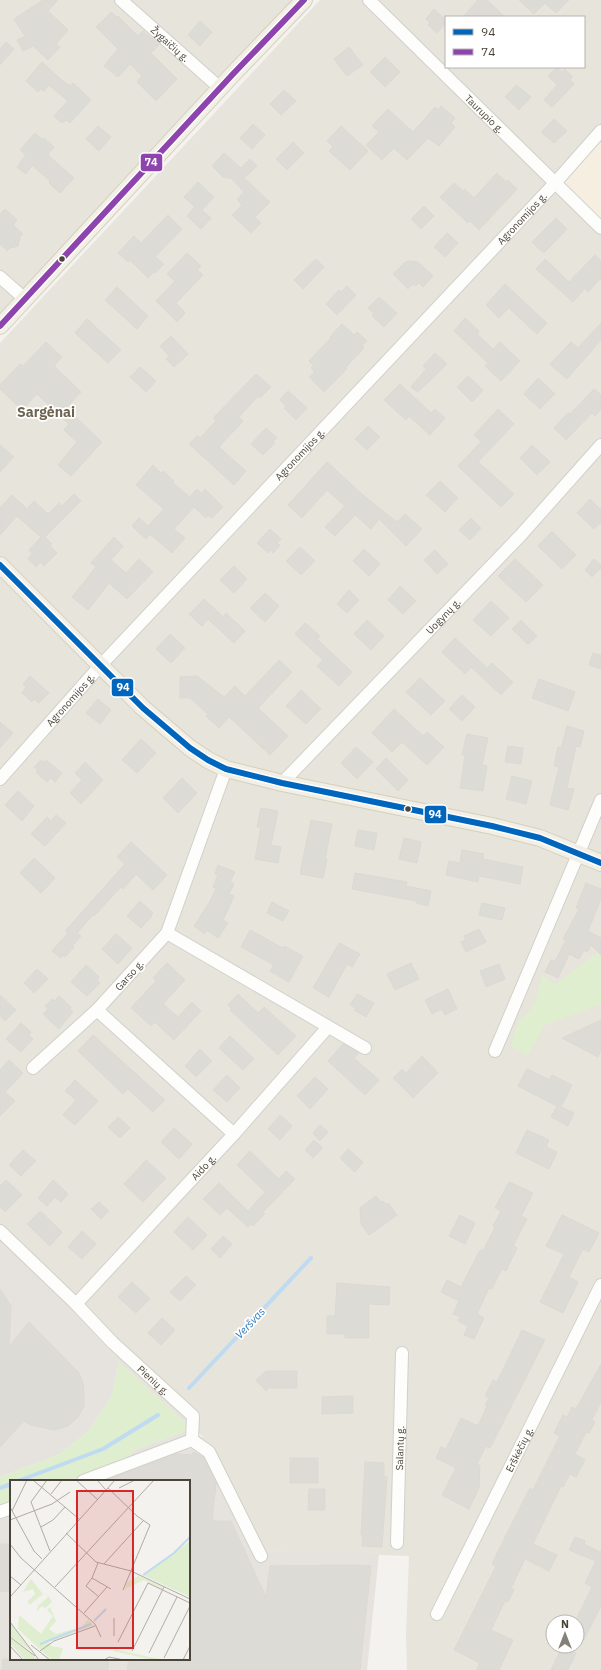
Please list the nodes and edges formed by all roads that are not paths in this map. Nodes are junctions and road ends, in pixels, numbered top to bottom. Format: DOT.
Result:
graph roads {
  1 [pos="121,0"];
  2 [pos="304,0"];
  3 [pos="368,0"];
  4 [pos="220,88"];
  5 [pos="601,131"];
  6 [pos="555,182"];
  7 [pos="601,228"];
  8 [pos="0,277"];
  9 [pos="25,299"];
  10 [pos="0,326"];
  11 [pos="601,444"];
  12 [pos="0,565"];
  13 [pos="100,666"];
  14 [pos="226,769"];
  15 [pos="0,779"];
  16 [pos="282,784"];
  17 [pos="601,800"];
  18 [pos="580,853"];
  19 [pos="601,863"];
  20 [pos="168,933"];
  21 [pos="97,1010"];
  22 [pos="328,1027"];
  23 [pos="365,1048"];
  24 [pos="495,1051"];
  25 [pos="33,1068"];
  26 [pos="234,1134"];
  27 [pos="0,1231"];
  28 [pos="601,1285"];
  29 [pos="76,1304"];
  30 [pos="402,1353"];
  31 [pos="192,1440"];
  32 [pos="87,1480"];
  33 [pos="10,1508"];
  34 [pos="0,1512"];
  35 [pos="397,1543"];
  36 [pos="261,1556"];
  37 [pos="437,1614"];
  1 -- 4 [label="street, Žygaičių g."];
  2 -- 4 [label="main road"];
  3 -- 6 [label="street, Taurupio g."];
  4 -- 9 [label="main road"];
  5 -- 6 [label="street, Agronomijos g."];
  6 -- 7 [label="street, Taurupio g."];
  6 -- 13 [label="street, Agronomijos g."];
  8 -- 9 [label="street"];
  9 -- 10 [label="main road"];
  11 -- 16 [label="street, Uogynų g."];
  12 -- 13 [label="main road"];
  13 -- 14 [label="main road"];
  13 -- 15 [label="street, Agronomijos g."];
  14 -- 16 [label="main road"];
  14 -- 20 [label="street, Garso g."];
  16 -- 18 [label="main road"];
  17 -- 18 [label="street"];
  18 -- 19 [label="main road"];
  18 -- 24 [label="street"];
  20 -- 21 [label="street, Garso g."];
  20 -- 22 [label="street"];
  21 -- 25 [label="street, Garso g."];
  21 -- 26 [label="street"];
  22 -- 23 [label="street"];
  22 -- 26 [label="street, Aido g."];
  26 -- 29 [label="street, Aido g."];
  27 -- 29 [label="street, Pienių g."];
  28 -- 37 [label="street, Erškėčių g."];
  29 -- 31 [label="street, Pienių g."];
  30 -- 35 [label="street, Salantų g."];
  31 -- 32 [label="street"];
  31 -- 36 [label="street"];
  33 -- 34 [label="street"];
}
